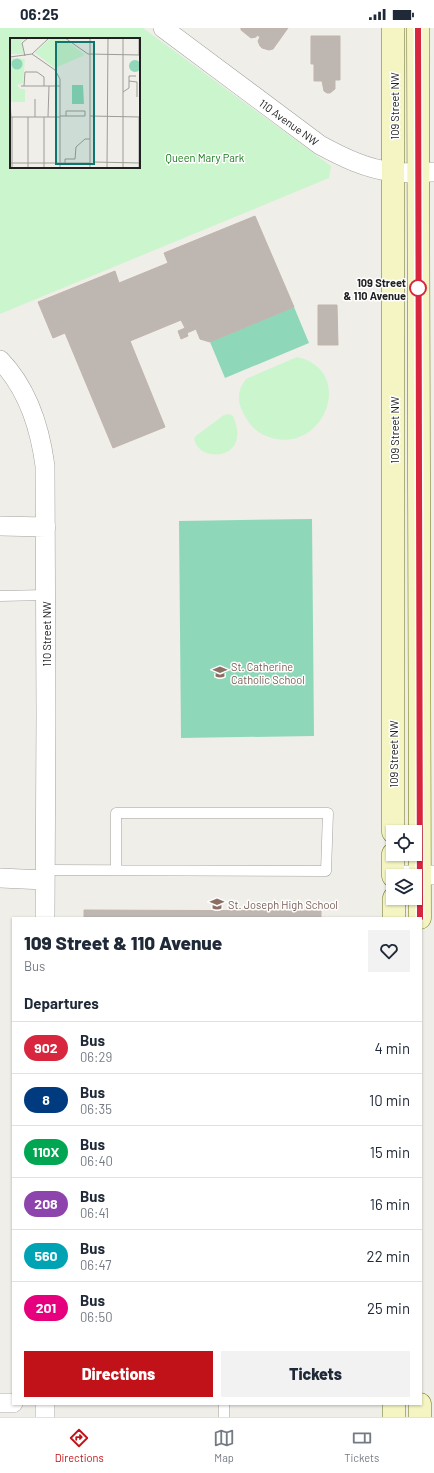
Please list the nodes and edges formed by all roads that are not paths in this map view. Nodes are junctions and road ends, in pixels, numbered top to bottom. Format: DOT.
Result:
graph roads {
  1 [pos="162,28"];
  2 [pos="394,28"];
  3 [pos="418,28"];
  4 [pos="394,172"];
  5 [pos="426,172"];
  6 [pos="0,360"];
  7 [pos="0,526"];
  8 [pos="46,527"];
  9 [pos="46,595"];
  10 [pos="0,596"];
  11 [pos="393,825"];
  12 [pos="393,868"];
  13 [pos="116,870"];
  14 [pos="45,875"];
  15 [pos="427,875"];
  16 [pos="0,878"];
  17 [pos="394,905"];
  18 [pos="45,917"];
  19 [pos="394,917"];
  20 [pos="420,917"];
  21 [pos="434,1402"];
  22 [pos="0,1403"];
  23 [pos="12,1403"];
  24 [pos="422,1403"];
  25 [pos="45,1405"];
  26 [pos="224,1405"];
  27 [pos="394,1405"];
  28 [pos="420,1405"];
  29 [pos="45,1417"];
  30 [pos="224,1417"];
  31 [pos="394,1417"];
  32 [pos="420,1417"];
  1 -- 4 [label="street, 110 Avenue NW"];
  2 -- 4 [label="main road, 109 Street NW"];
  3 -- 5 [label="main road"];
  4 -- 5 [label="street, 110 Avenue NW"];
  4 -- 11 [label="main road, 109 Street NW"];
  5 -- 15 [label="main road"];
  6 -- 8 [label="street, 110 Street NW"];
  7 -- 8 [label="street"];
  8 -- 9 [label="street, 110 Street NW"];
  9 -- 10 [label="lane"];
  9 -- 14 [label="street, 110 Street NW"];
  12 -- 15 [label="street"];
  13 -- 13 [label="lane"];
  13 -- 14 [label="lane"];
  14 -- 16 [label="street"];
  14 -- 18 [label="street, 110 Street NW"];
  15 -- 20 [label="main road"];
  17 -- 19 [label="main road"];
  21 -- 24 [label="street"];
  22 -- 23 [label="street"];
  25 -- 29 [label="street"];
  26 -- 30 [label="lane"];
  27 -- 31 [label="main road"];
  28 -- 32 [label="main road"];
}
